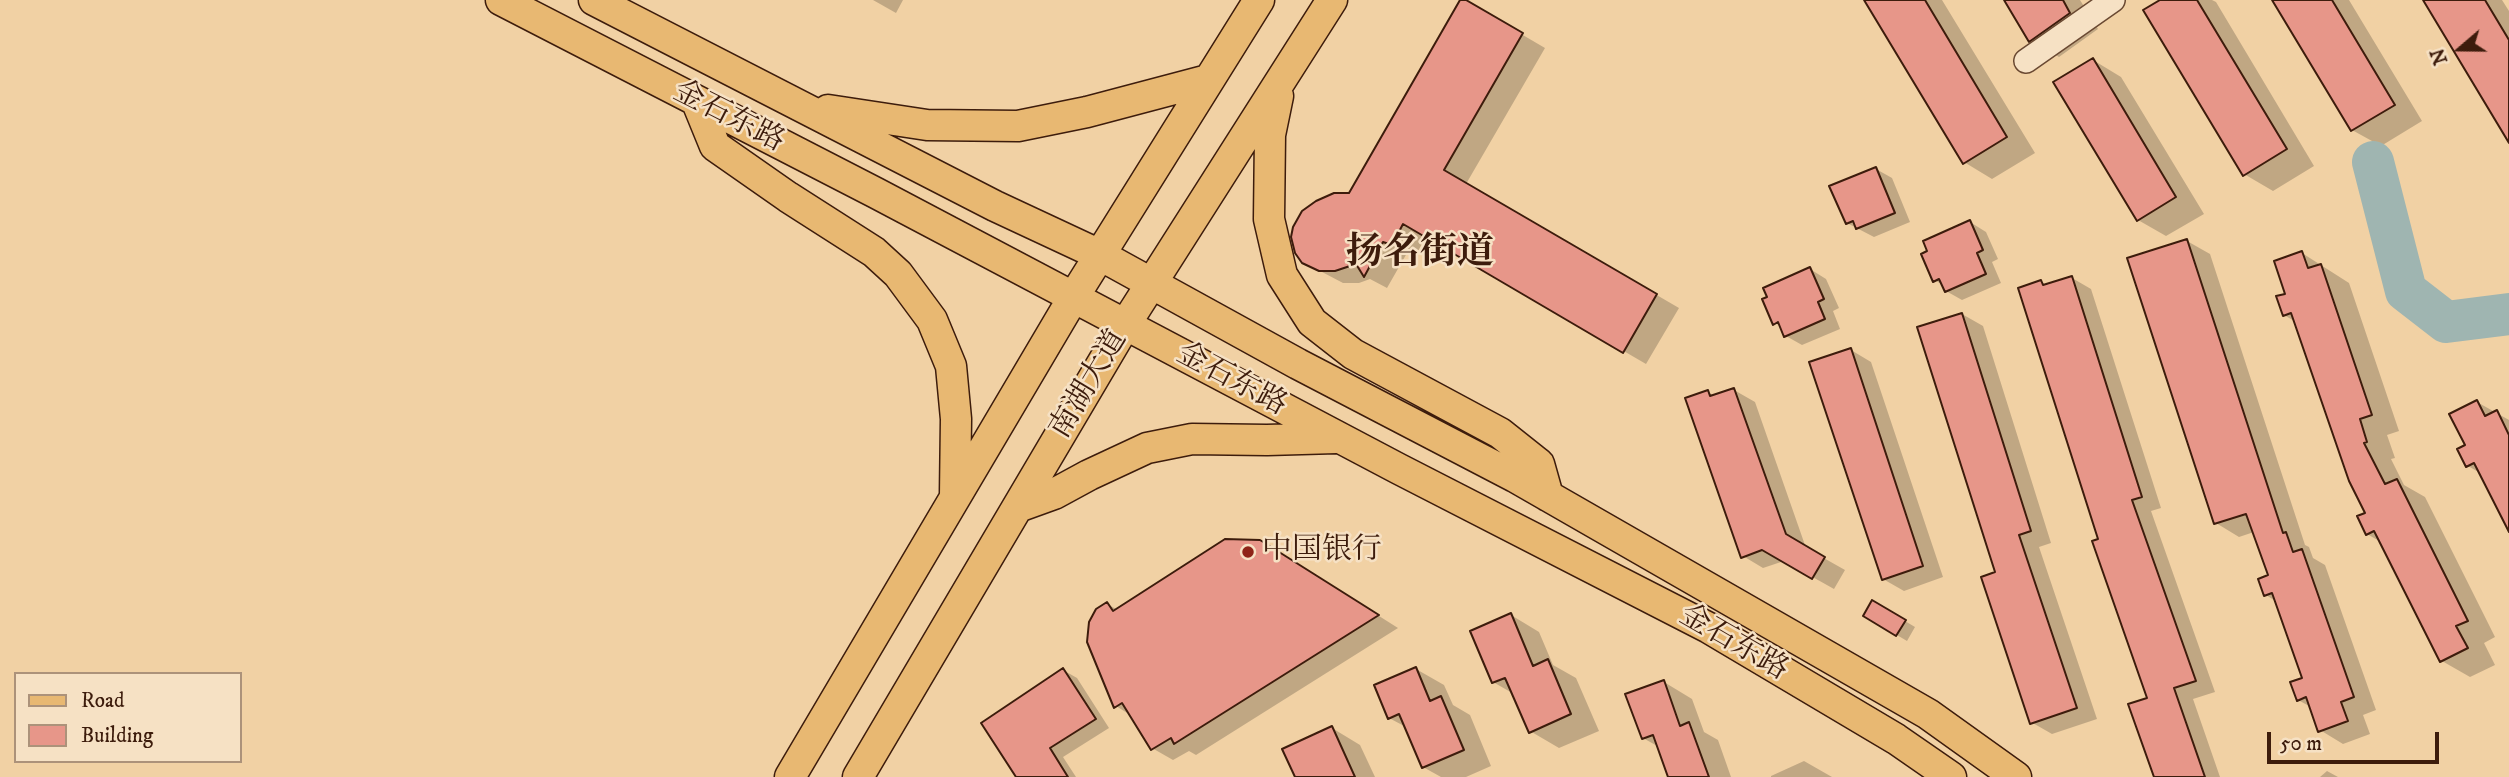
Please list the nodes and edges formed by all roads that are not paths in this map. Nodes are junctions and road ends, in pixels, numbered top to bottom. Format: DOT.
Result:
graph roads {
  1 [pos="501,0"];
  2 [pos="594,0"];
  3 [pos="1259,0"];
  4 [pos="1332,0"];
  5 [pos="2113,0"];
  6 [pos="2026,61"];
  7 [pos="1208,80"];
  8 [pos="1280,81"];
  9 [pos="697,102"];
  10 [pos="800,106"];
  11 [pos="1100,255"];
  12 [pos="1152,284"];
  13 [pos="1073,298"];
  14 [pos="1125,325"];
  15 [pos="1339,438"];
  16 [pos="1548,496"];
  17 [pos="955,499"];
  18 [pos="1018,507"];
  19 [pos="790,777"];
  20 [pos="858,777"];
  21 [pos="1951,777"];
  22 [pos="2017,777"];
  1 -- 9 [label="main road, 金石东路"];
  2 -- 10 [label="main road, 金石东路"];
  3 -- 7 [label="main road, 南湖大道"];
  4 -- 8 [label="main road, 南湖大道"];
  5 -- 6 [label="street"];
  7 -- 10 [label="main road"];
  7 -- 11 [label="main road, 南湖大道"];
  8 -- 12 [label="main road, 南湖大道"];
  8 -- 16 [label="main road"];
  9 -- 13 [label="main road, 金石东路"];
  9 -- 17 [label="main road"];
  10 -- 11 [label="main road, 金石东路"];
  11 -- 12 [label="main road, 金石东路"];
  11 -- 13 [label="main road, 南湖大道"];
  12 -- 14 [label="main road, 南湖大道"];
  12 -- 16 [label="main road, 金石东路"];
  13 -- 14 [label="main road, 金石东路"];
  13 -- 17 [label="main road, 南湖大道"];
  14 -- 15 [label="main road, 金石东路"];
  14 -- 18 [label="main road, 南湖大道"];
  15 -- 18 [label="main road"];
  15 -- 21 [label="main road, 金石东路"];
  16 -- 22 [label="main road, 金石东路"];
  17 -- 19 [label="main road, 南湖大道"];
  18 -- 20 [label="main road, 南湖大道"];
}
